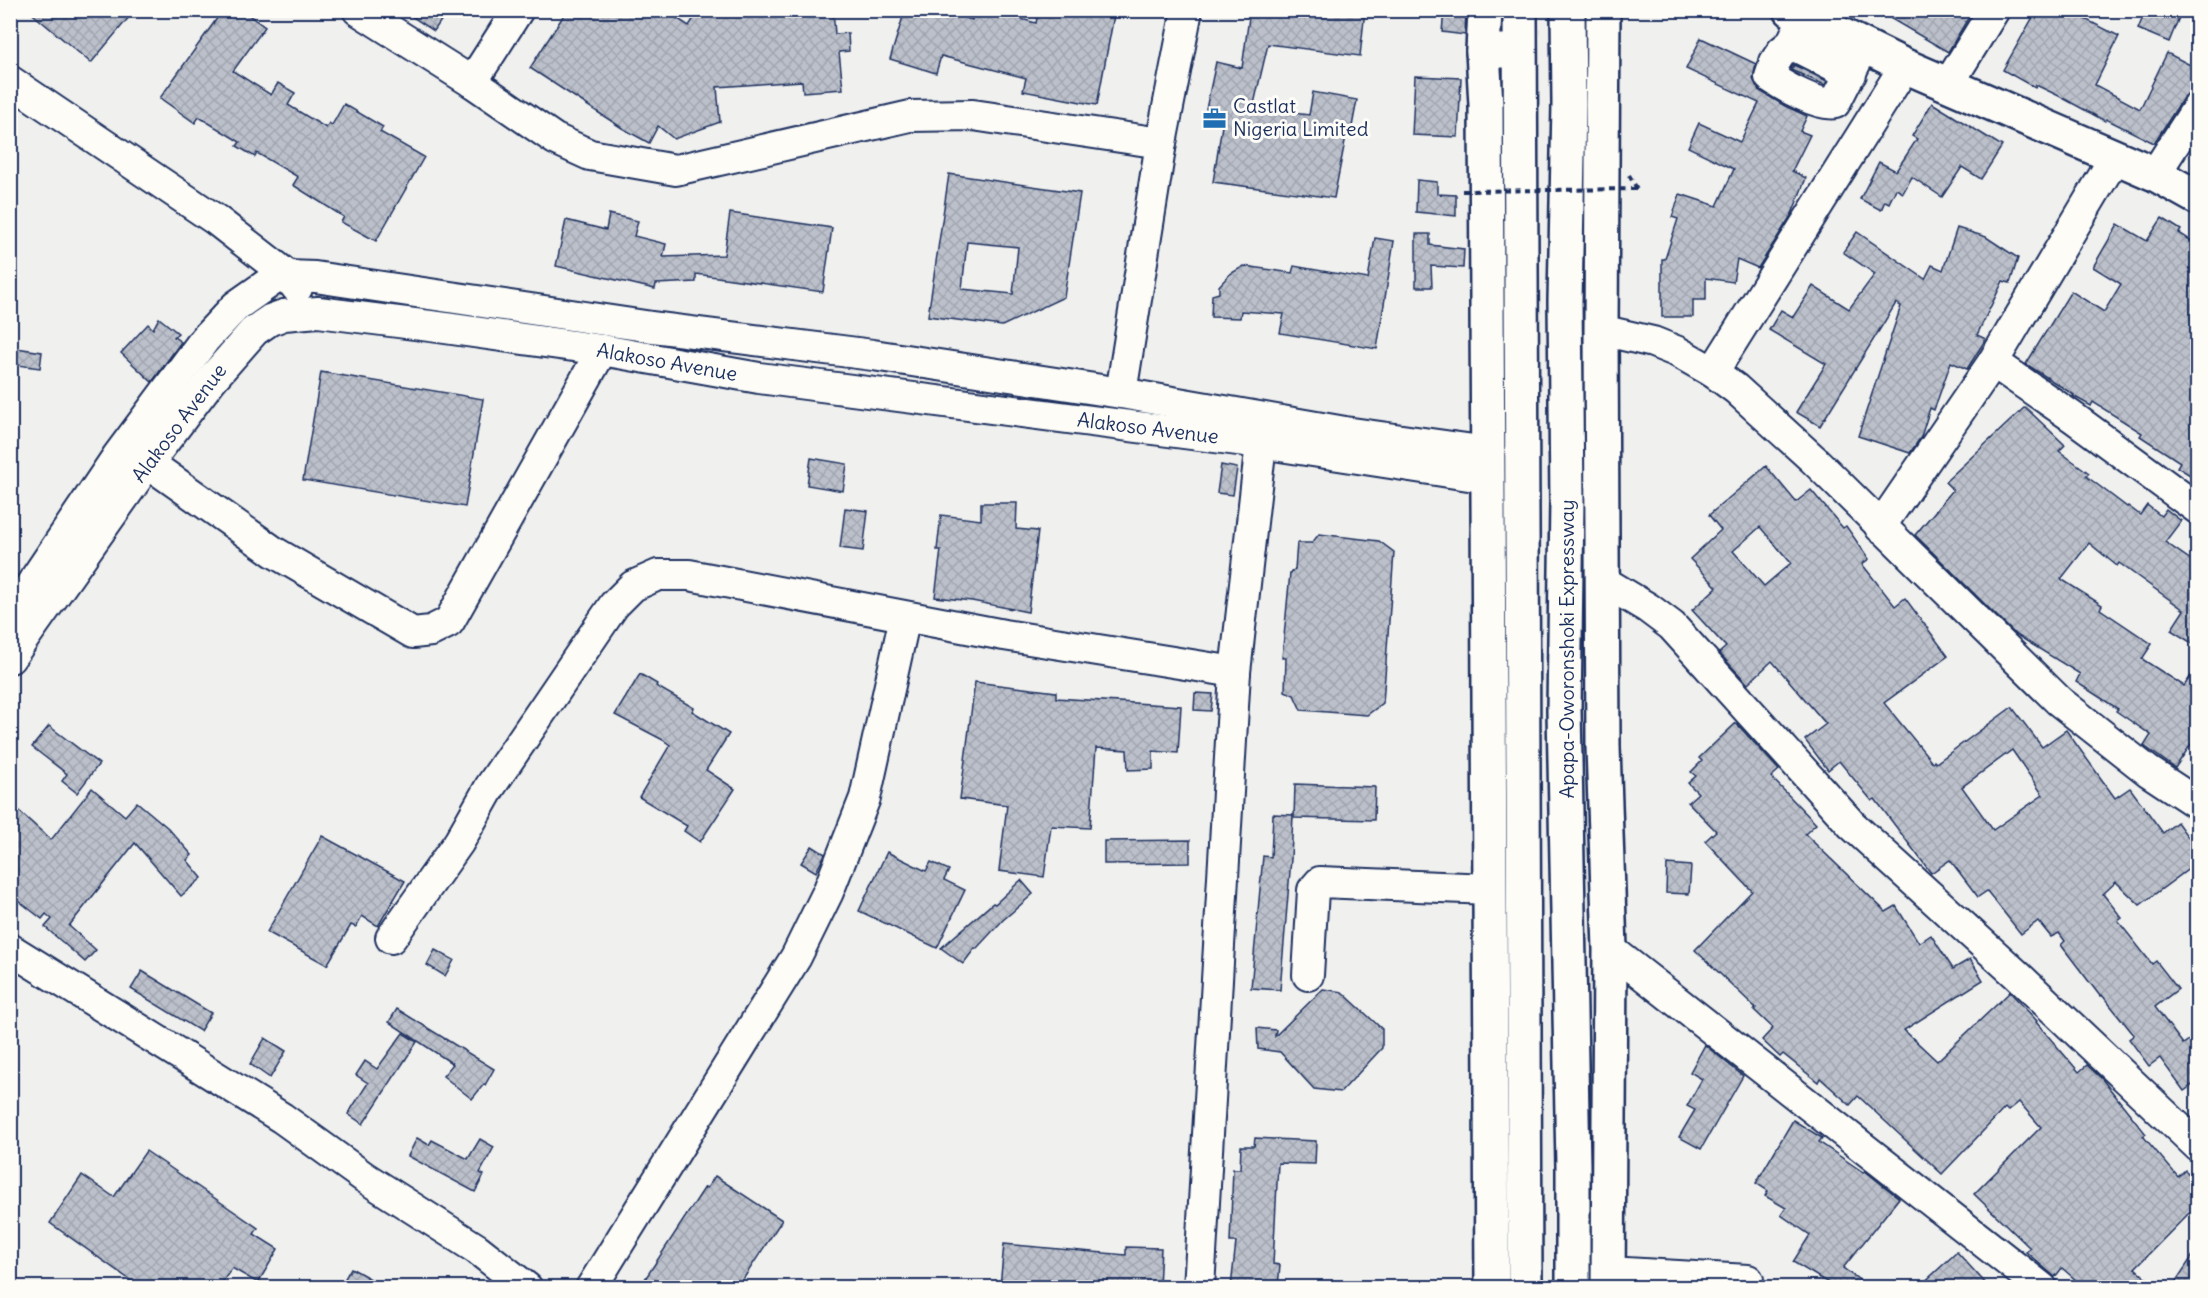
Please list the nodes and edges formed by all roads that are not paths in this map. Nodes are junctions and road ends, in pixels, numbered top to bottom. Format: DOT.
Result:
graph roads {
  1 [pos="358,10"];
  2 [pos="518,10"];
  3 [pos="1187,10"];
  4 [pos="1485,10"];
  5 [pos="1520,10"];
  6 [pos="1568,10"];
  7 [pos="1603,10"];
  8 [pos="1994,10"];
  9 [pos="1795,24"];
  10 [pos="1483,51"];
  11 [pos="1519,51"];
  12 [pos="1858,60"];
  13 [pos="1905,66"];
  14 [pos="10,81"];
  15 [pos="472,82"];
  16 [pos="1949,83"];
  17 [pos="2198,107"];
  18 [pos="1161,143"];
  19 [pos="2115,157"];
  20 [pos="2155,174"];
  21 [pos="2198,198"];
  22 [pos="288,276"];
  23 [pos="318,312"];
  24 [pos="1601,330"];
  25 [pos="602,351"];
  26 [pos="1993,362"];
  27 [pos="1713,372"];
  28 [pos="1121,393"];
  29 [pos="1261,442"];
  30 [pos="148,463"];
  31 [pos="1488,465"];
  32 [pos="2198,509"];
  33 [pos="1880,527"];
  34 [pos="1603,581"];
  35 [pos="29,593"];
  36 [pos="10,616"];
  37 [pos="905,617"];
  38 [pos="10,658"];
  39 [pos="1235,672"];
  40 [pos="2198,804"];
  41 [pos="1489,889"];
  42 [pos="391,938"];
  43 [pos="10,949"];
  44 [pos="1610,949"];
  45 [pos="1308,975"];
  46 [pos="2198,1146"];
  47 [pos="1608,1280"];
  48 [pos="1748,1280"];
  49 [pos="527,1287"];
  50 [pos="591,1287"];
  51 [pos="1199,1287"];
  52 [pos="1492,1287"];
  53 [pos="1525,1287"];
  54 [pos="1573,1287"];
  55 [pos="2042,1287"];
  1 -- 15 [label="street"];
  2 -- 15 [label="street"];
  3 -- 18 [label="street"];
  4 -- 10 [label="main road"];
  5 -- 11 [label="main road"];
  6 -- 54 [label="main road, Apapa-Oworonshoki Expressway"];
  7 -- 24 [label="main road, Apapa-Oworonshoki Expressway"];
  8 -- 16 [label="street"];
  9 -- 12 [label="main road"];
  9 -- 12 [label="street"];
  10 -- 11 [label="main road"];
  10 -- 31 [label="main road"];
  11 -- 53 [label="main road"];
  12 -- 13 [label="main road"];
  13 -- 16 [label="main road"];
  13 -- 27 [label="street"];
  14 -- 22 [label="street"];
  15 -- 18 [label="street"];
  16 -- 19 [label="main road"];
  17 -- 20 [label="street"];
  18 -- 28 [label="street"];
  19 -- 20 [label="main road"];
  19 -- 26 [label="street"];
  20 -- 21 [label="main road"];
  22 -- 23 [label="street"];
  22 -- 28 [label="street, Alakoso Avenue"];
  22 -- 35 [label="street, Alakoso Avenue"];
  23 -- 25 [label="street, Alakoso Avenue"];
  23 -- 30 [label="street, Alakoso Avenue"];
  24 -- 27 [label="street"];
  24 -- 34 [label="main road, Apapa-Oworonshoki Expressway"];
  25 -- 29 [label="street, Alakoso Avenue"];
  25 -- 30 [label="street"];
  26 -- 32 [label="street"];
  26 -- 33 [label="street"];
  27 -- 33 [label="street"];
  28 -- 31 [label="street, Alakoso Avenue"];
  29 -- 31 [label="street, Alakoso Avenue"];
  29 -- 39 [label="street"];
  30 -- 35 [label="street, Alakoso Avenue"];
  31 -- 41 [label="main road"];
  33 -- 40 [label="street"];
  34 -- 44 [label="main road, Apapa-Oworonshoki Expressway"];
  34 -- 46 [label="street"];
  35 -- 36 [label="street, Alakoso Avenue"];
  35 -- 38 [label="street, Alakoso Avenue"];
  37 -- 39 [label="street"];
  37 -- 42 [label="street"];
  37 -- 50 [label="street"];
  39 -- 51 [label="street"];
  41 -- 45 [label="street"];
  41 -- 52 [label="main road"];
  43 -- 49 [label="street"];
  44 -- 47 [label="main road, Apapa-Oworonshoki Expressway"];
  44 -- 55 [label="street"];
  47 -- 48 [label="street"];
}
